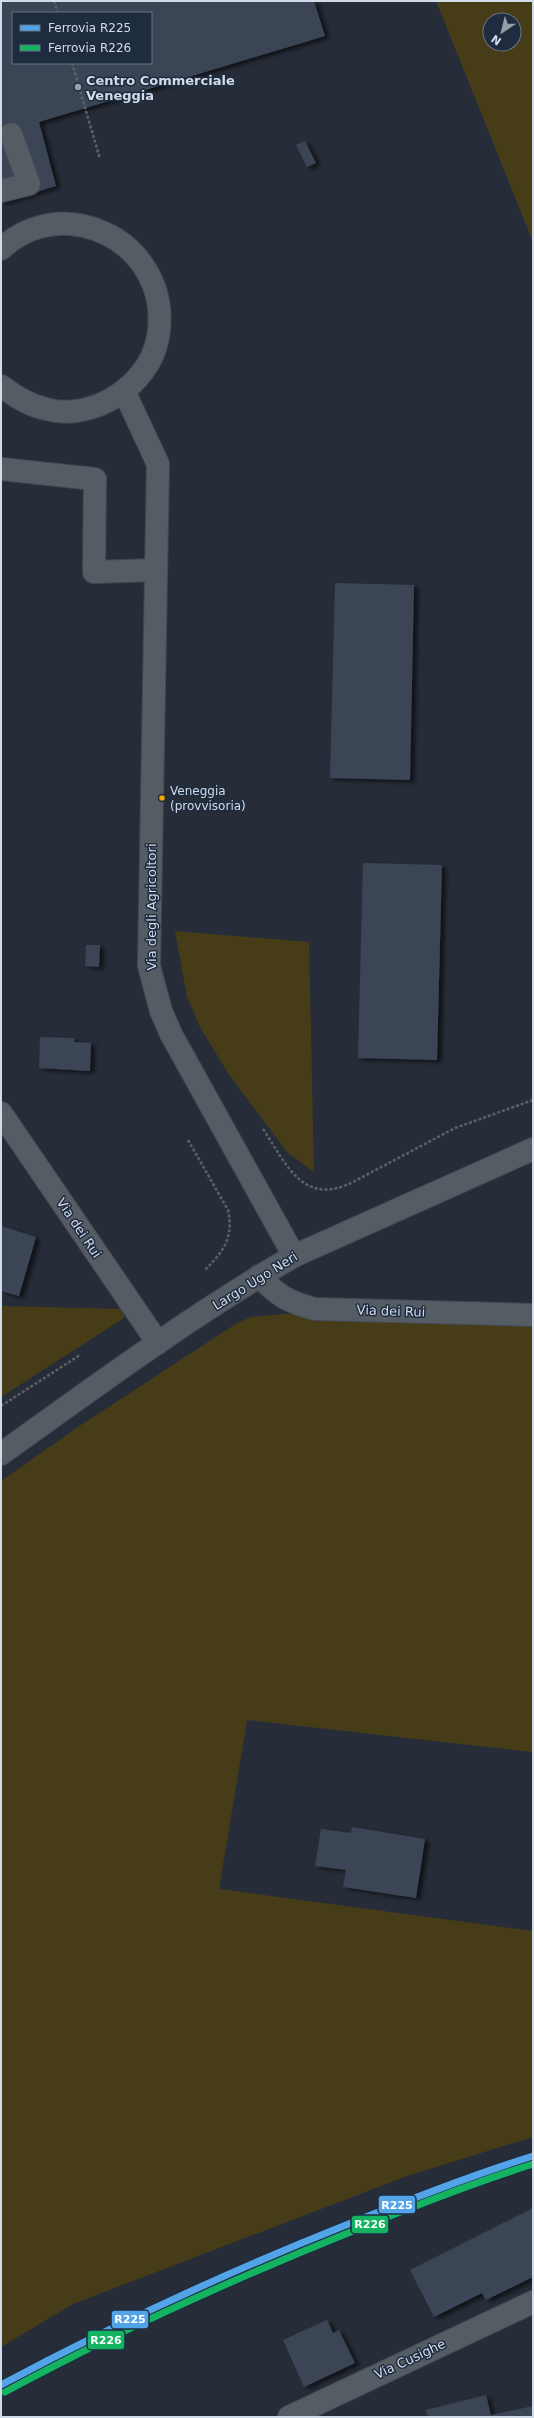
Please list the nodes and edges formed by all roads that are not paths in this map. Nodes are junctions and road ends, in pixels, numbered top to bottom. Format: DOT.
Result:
graph roads {
  1 [pos="11,134"];
  2 [pos="1,191"];
  3 [pos="1,249"];
  4 [pos="1,386"];
  5 [pos="124,391"];
  6 [pos="1,469"];
  7 [pos="156,570"];
  8 [pos="1,1112"];
  9 [pos="533,1149"];
  10 [pos="294,1256"];
  11 [pos="259,1276"];
  12 [pos="533,1315"];
  13 [pos="158,1343"];
  14 [pos="1,1454"];
  15 [pos="533,2302"];
  16 [pos="289,2417"];
  1 -- 2 [label="street"];
  3 -- 5 [label="street"];
  4 -- 5 [label="street"];
  5 -- 7 [label="street, Via degli Agricoltori"];
  6 -- 7 [label="street"];
  7 -- 10 [label="street, Via degli Agricoltori"];
  8 -- 13 [label="street, Via dei Rui"];
  9 -- 10 [label="street, Largo Ugo Neri"];
  10 -- 11 [label="street, Largo Ugo Neri"];
  11 -- 12 [label="street, Via dei Rui"];
  11 -- 13 [label="street, Largo Ugo Neri"];
  13 -- 14 [label="street, Largo Ugo Neri"];
  15 -- 16 [label="street, Via Cusighe"];
}
